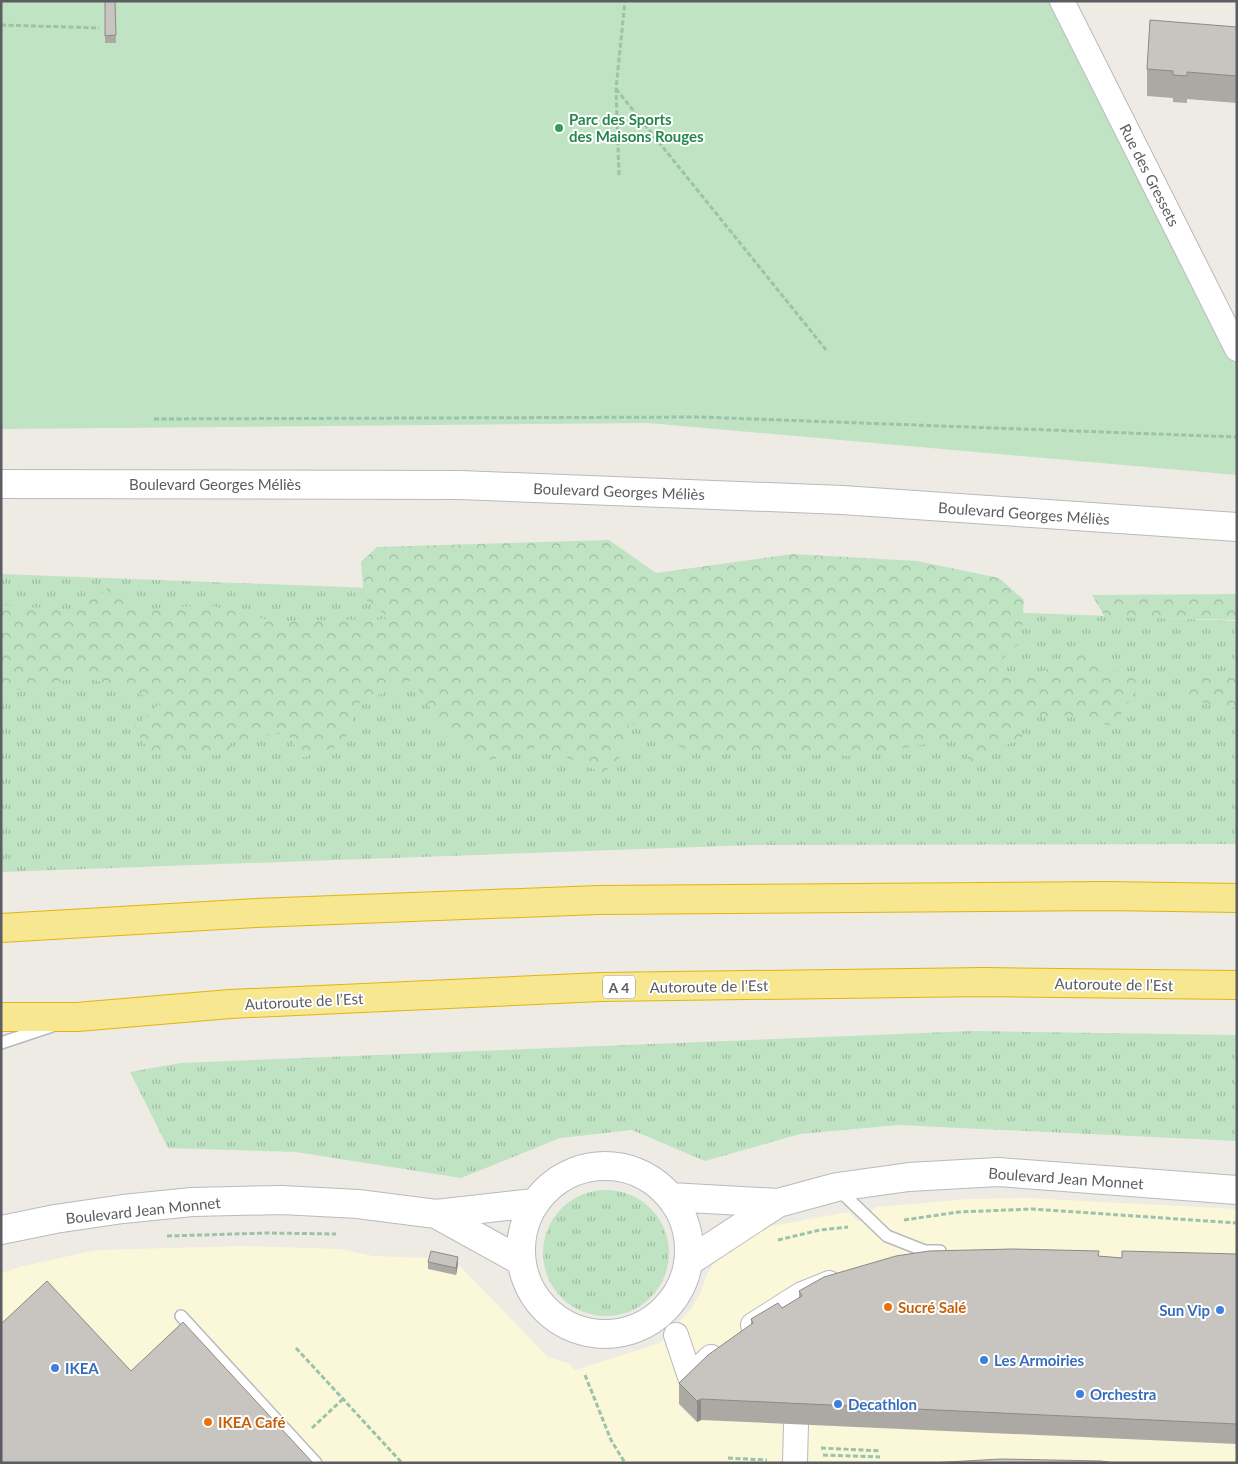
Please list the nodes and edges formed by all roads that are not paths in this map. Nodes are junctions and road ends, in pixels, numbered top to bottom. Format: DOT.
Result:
graph roads {
  1 [pos="1062,1"];
  2 [pos="1237,349"];
  3 [pos="1,484"];
  4 [pos="1237,527"];
  5 [pos="1237,898"];
  6 [pos="1,928"];
  7 [pos="1237,985"];
  8 [pos="1,1017"];
  9 [pos="77,1017"];
  10 [pos="1,1043"];
  11 [pos="837,1188"];
  12 [pos="1237,1190"];
  13 [pos="670,1197"];
  14 [pos="534,1203"];
  15 [pos="778,1203"];
  16 [pos="436,1214"];
  17 [pos="1,1230"];
  18 [pos="951,1252"];
  19 [pos="521,1261"];
  20 [pos="688,1262"];
  21 [pos="898,1264"];
  22 [pos="853,1275"];
  23 [pos="181,1316"];
  24 [pos="676,1334"];
  25 [pos="316,1463"];
  1 -- 2 [label="street, Rue des Gressets"];
  3 -- 4 [label="street, Boulevard Georges Méliès"];
  5 -- 6 [label="highway"];
  7 -- 9 [label="highway, Autoroute de l’Est / A 4"];
  8 -- 9 [label="highway, Autoroute de l’Est / A 4"];
  9 -- 10 [label="lane"];
  11 -- 12 [label="street, Boulevard Jean Monnet"];
  11 -- 15 [label="street, Boulevard Jean Monnet"];
  11 -- 18 [label="lane"];
  13 -- 14 [label="street"];
  13 -- 15 [label="street, Boulevard Jean Monnet"];
  13 -- 20 [label="street"];
  14 -- 16 [label="street, Boulevard Jean Monnet"];
  14 -- 19 [label="street"];
  15 -- 20 [label="street, Boulevard Jean Monnet"];
  16 -- 17 [label="street, Boulevard Jean Monnet"];
  16 -- 19 [label="street, Boulevard Jean Monnet"];
  18 -- 21 [label="street"];
  19 -- 20 [label="street"];
  22 -- 24 [label="street"];
  23 -- 25 [label="lane"];
}
